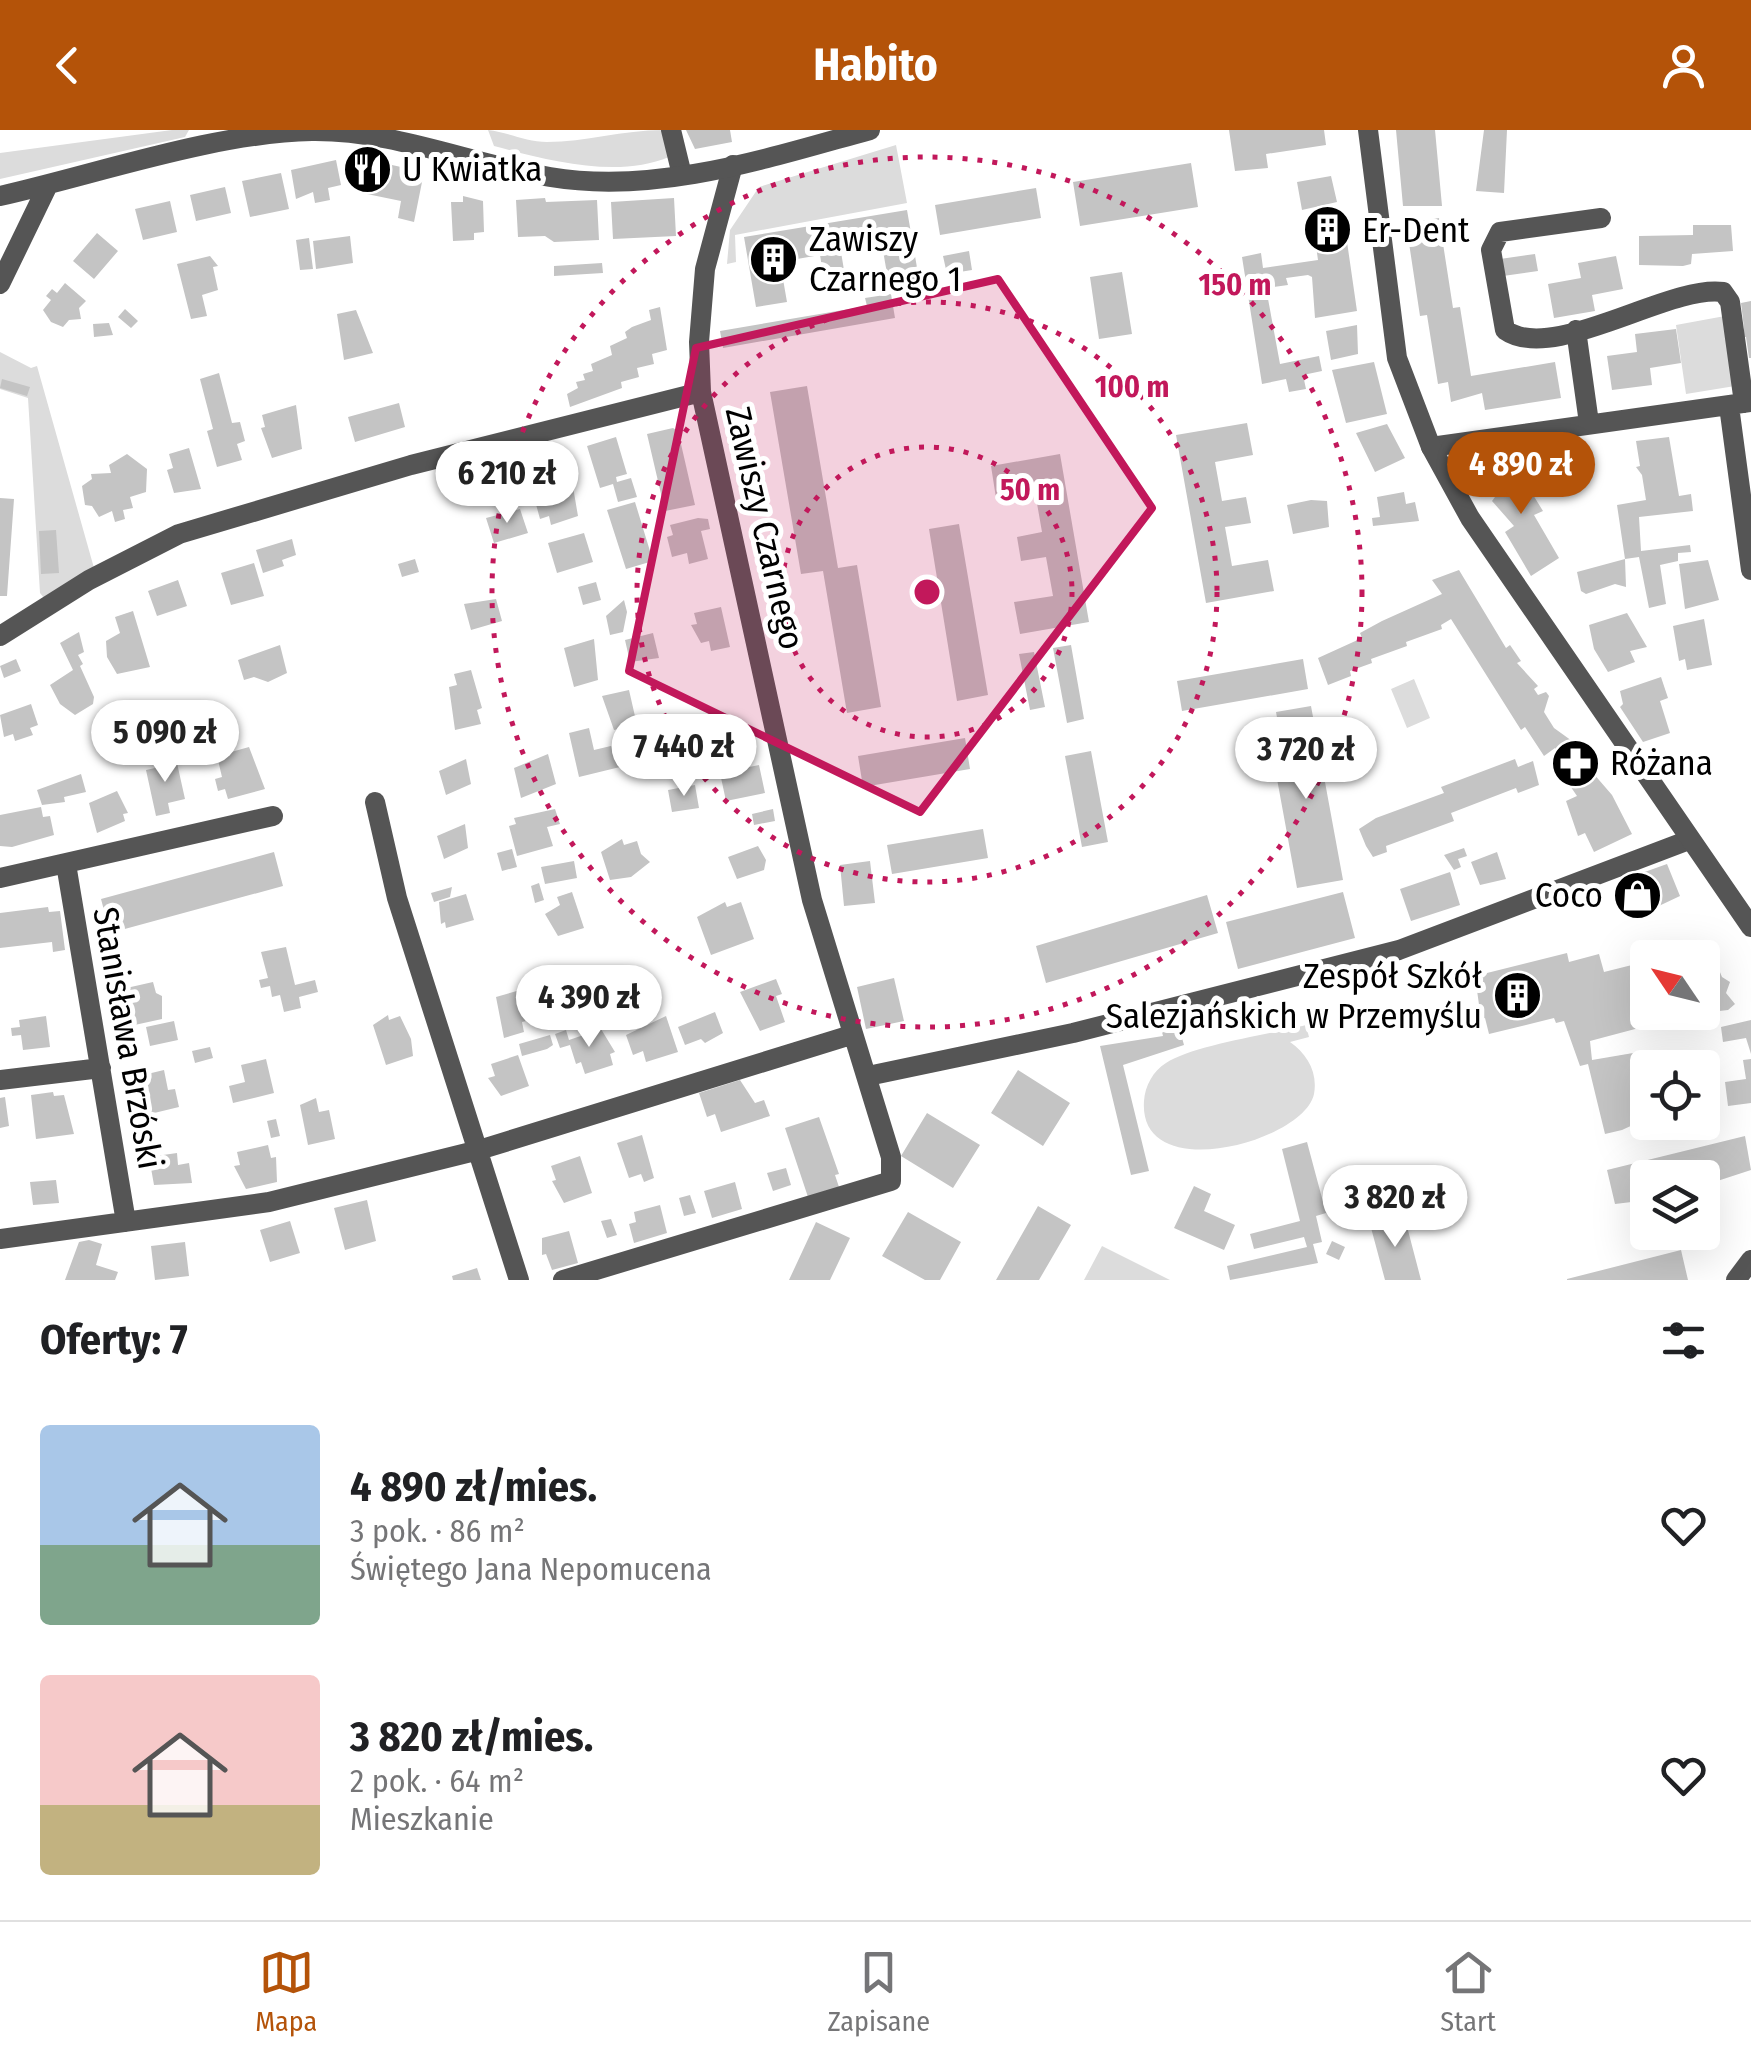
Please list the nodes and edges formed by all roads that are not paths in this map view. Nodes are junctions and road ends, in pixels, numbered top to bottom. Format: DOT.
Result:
graph roads {
  1 [pos="671,130"];
  2 [pos="870,130"];
  3 [pos="1368,130"];
  4 [pos="733,165"];
  5 [pos="682,175"];
  6 [pos="48,185"];
  7 [pos="0,196"];
  8 [pos="1601,218"];
  9 [pos="0,284"];
  10 [pos="1576,330"];
  11 [pos="701,392"];
  12 [pos="1741,404"];
  13 [pos="1589,423"];
  14 [pos="1430,447"];
  15 [pos="1751,570"];
  16 [pos="0,636"];
  17 [pos="375,802"];
  18 [pos="272,816"];
  19 [pos="1688,840"];
  20 [pos="66,864"];
  21 [pos="0,878"];
  22 [pos="1751,928"];
  23 [pos="851,1034"];
  24 [pos="101,1068"];
  25 [pos="868,1076"];
  26 [pos="0,1080"];
  27 [pos="479,1150"];
  28 [pos="126,1222"];
  29 [pos="0,1239"];
  30 [pos="1751,1260"];
  31 [pos="518,1280"];
  32 [pos="563,1280"];
  33 [pos="1736,1280"];
  1 -- 5 [label="street"];
  2 -- 4 [label="street"];
  3 -- 14 [label="street"];
  4 -- 5 [label="street"];
  4 -- 11 [label="street, Zawiszy Czarnego"];
  5 -- 6 [label="street"];
  6 -- 7 [label="street"];
  6 -- 9 [label="street"];
  8 -- 10 [label="street"];
  10 -- 12 [label="street"];
  10 -- 13 [label="street"];
  11 -- 16 [label="street"];
  11 -- 23 [label="street, Zawiszy Czarnego"];
  12 -- 13 [label="street"];
  12 -- 15 [label="street"];
  13 -- 14 [label="street"];
  14 -- 19 [label="street"];
  17 -- 27 [label="street"];
  18 -- 20 [label="street"];
  19 -- 22 [label="street"];
  19 -- 25 [label="street"];
  20 -- 21 [label="street"];
  20 -- 24 [label="street, Stanisława Brzóski"];
  23 -- 25 [label="street, Zawiszy Czarnego"];
  23 -- 27 [label="street"];
  24 -- 26 [label="street"];
  24 -- 28 [label="street, Stanisława Brzóski"];
  25 -- 32 [label="street, Zawiszy Czarnego"];
  27 -- 28 [label="street"];
  27 -- 31 [label="street"];
  28 -- 29 [label="street"];
  30 -- 33 [label="street"];
}
